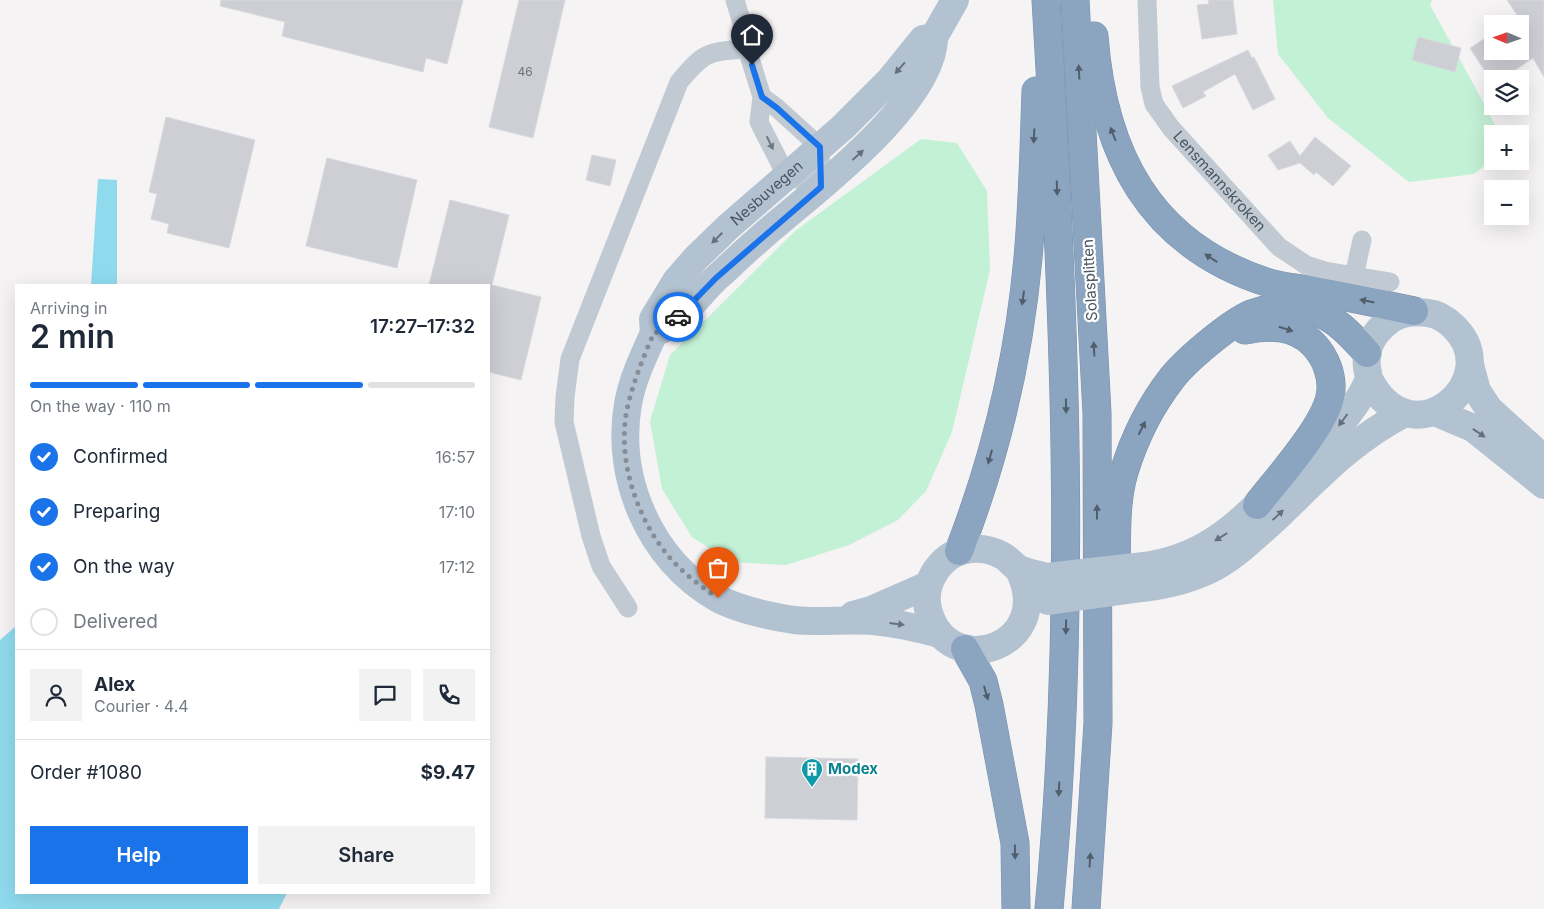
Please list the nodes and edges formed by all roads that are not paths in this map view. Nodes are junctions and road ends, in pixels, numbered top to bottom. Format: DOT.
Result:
graph roads {
  1 [pos="734,0"];
  2 [pos="955,0"];
  3 [pos="1040,0"];
  4 [pos="1046,0"];
  5 [pos="1075,0"];
  6 [pos="1092,0"];
  7 [pos="1147,0"];
  8 [pos="934,37"];
  9 [pos="746,49"];
  10 [pos="762,97"];
  11 [pos="820,147"];
  12 [pos="786,176"];
  13 [pos="821,187"];
  14 [pos="1362,240"];
  15 [pos="1354,276"];
  16 [pos="1390,282"];
  17 [pos="1414,311"];
  18 [pos="654,333"];
  19 [pos="1221,334"];
  20 [pos="1470,365"];
  21 [pos="1368,366"];
  22 [pos="1435,412"];
  23 [pos="1405,413"];
  24 [pos="1544,459"];
  25 [pos="1544,486"];
  26 [pos="1257,504"];
  27 [pos="959,551"];
  28 [pos="1018,568"];
  29 [pos="1143,577"];
  30 [pos="928,585"];
  31 [pos="1040,597"];
  32 [pos="628,608"];
  33 [pos="831,620"];
  34 [pos="940,634"];
  35 [pos="965,649"];
  36 [pos="1098,723"];
  37 [pos="1016,909"];
  38 [pos="1049,909"];
  39 [pos="1086,909"];
  1 -- 9 [label="street"];
  2 -- 8 [label="main road, Nesbuvegen"];
  3 -- 27 [label="highway, one-way"];
  4 -- 38 [label="highway, Solasplitten, one-way"];
  36 -- 5 [label="highway, Solasplitten, one-way"];
  17 -- 6 [label="highway, one-way"];
  7 -- 15 [label="street, Lensmannskroken"];
  8 -- 11 [label="main road, Nesbuvegen, one-way"];
  13 -- 8 [label="main road, one-way"];
  9 -- 10 [label="street"];
  9 -- 32 [label="street"];
  10 -- 11 [label="street"];
  10 -- 12 [label="street, one-way"];
  11 -- 12 [label="main road, Nesbuvegen"];
  11 -- 13 [label="street"];
  12 -- 13 [label="street"];
  12 -- 18 [label="main road, Nesbuvegen, one-way"];
  13 -- 18 [label="main road"];
  14 -- 15 [label="street"];
  15 -- 16 [label="street, Lensmannskroken"];
  17 -- 20 [label="main road"];
  17 -- 21 [label="main road"];
  18 -- 33 [label="main road, Nesbuvegen"];
  19 -- 21 [label="highway"];
  19 -- 26 [label="highway, one-way"];
  36 -- 19 [label="highway, one-way"];
  20 -- 22 [label="main road"];
  20 -- 24 [label="main road"];
  21 -- 23 [label="main road"];
  21 -- 26 [label="main road, one-way"];
  22 -- 23 [label="main road"];
  22 -- 25 [label="main road, one-way"];
  29 -- 23 [label="main road, one-way"];
  26 -- 29 [label="main road, one-way"];
  27 -- 28 [label="main road"];
  27 -- 30 [label="main road"];
  28 -- 31 [label="main road"];
  28 -- 31 [label="main road"];
  29 -- 31 [label="main road, bridge"];
  30 -- 33 [label="main road"];
  30 -- 34 [label="main road"];
  31 -- 35 [label="main road"];
  33 -- 34 [label="main road, one-way"];
  34 -- 35 [label="main road"];
  35 -- 37 [label="highway, one-way"];
  39 -- 36 [label="highway, one-way"];
}
